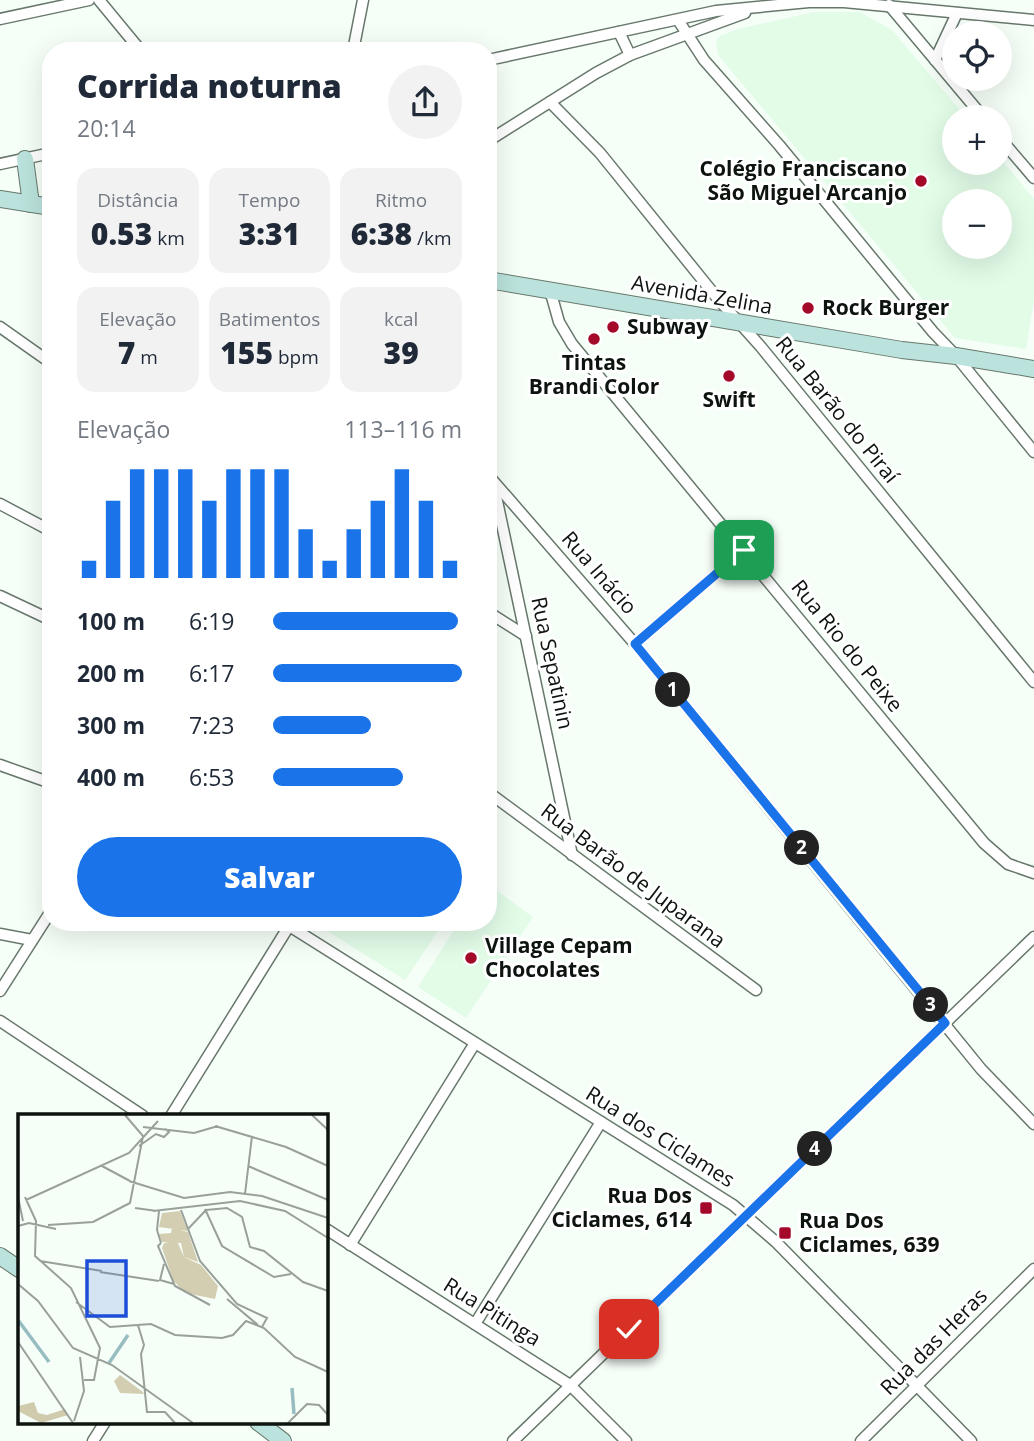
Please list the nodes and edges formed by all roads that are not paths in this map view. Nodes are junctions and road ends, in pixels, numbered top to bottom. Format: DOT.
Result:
graph roads {
  1 [pos="89,0"];
  2 [pos="99,0"];
  3 [pos="363,0"];
  4 [pos="888,3"];
  5 [pos="757,9"];
  6 [pos="957,13"];
  7 [pos="0,19"];
  8 [pos="678,20"];
  9 [pos="1034,20"];
  10 [pos="619,32"];
  11 [pos="687,33"];
  12 [pos="134,42"];
  13 [pos="354,42"];
  14 [pos="630,55"];
  15 [pos="497,58"];
  16 [pos="935,60"];
  17 [pos="550,102"];
  18 [pos="973,105"];
  19 [pos="497,135"];
  20 [pos="1012,152"];
  21 [pos="42,155"];
  22 [pos="25,159"];
  23 [pos="0,164"];
  24 [pos="1034,178"];
  25 [pos="0,199"];
  26 [pos="31,204"];
  27 [pos="42,206"];
  28 [pos="497,281"];
  29 [pos="550,290"];
  30 [pos="738,322"];
  31 [pos="0,327"];
  32 [pos="956,356"];
  33 [pos="42,357"];
  34 [pos="1034,369"];
  35 [pos="1034,452"];
  36 [pos="497,485"];
  37 [pos="0,504"];
  38 [pos="497,508"];
  39 [pos="42,526"];
  40 [pos="744,550"];
  41 [pos="0,596"];
  42 [pos="42,616"];
  43 [pos="497,618"];
  44 [pos="526,636"];
  45 [pos="635,644"];
  46 [pos="1034,682"];
  47 [pos="0,765"];
  48 [pos="42,780"];
  49 [pos="497,799"];
  50 [pos="572,855"];
  51 [pos="1034,873"];
  52 [pos="42,925"];
  53 [pos="282,931"];
  54 [pos="297,931"];
  55 [pos="0,934"];
  56 [pos="1034,937"];
  57 [pos="32,940"];
  58 [pos="755,990"];
  59 [pos="0,991"];
  60 [pos="0,1021"];
  61 [pos="945,1023"];
  62 [pos="475,1043"];
  63 [pos="141,1114"];
  64 [pos="172,1114"];
  65 [pos="601,1122"];
  66 [pos="1034,1124"];
  67 [pos="746,1216"];
  68 [pos="327,1230"];
  69 [pos="350,1245"];
  70 [pos="0,1256"];
  71 [pos="18,1268"];
  72 [pos="1034,1269"];
  73 [pos="475,1324"];
  74 [pos="570,1385"];
  75 [pos="917,1386"];
  76 [pos="105,1424"];
  77 [pos="261,1424"];
  78 [pos="93,1441"];
  79 [pos="283,1441"];
  80 [pos="513,1441"];
  81 [pos="626,1441"];
  82 [pos="861,1441"];
  83 [pos="971,1441"];
  1 -- 7 [label="street"];
  2 -- 12 [label="street"];
  3 -- 13 [label="street"];
  4 -- 5 [label="street"];
  4 -- 6 [label="street"];
  4 -- 16 [label="street"];
  5 -- 8 [label="street"];
  5 -- 11 [label="street"];
  6 -- 9 [label="street"];
  6 -- 16 [label="street"];
  8 -- 10 [label="street"];
  8 -- 11 [label="street"];
  10 -- 14 [label="street"];
  10 -- 15 [label="street"];
  11 -- 14 [label="street"];
  11 -- 32 [label="street"];
  14 -- 17 [label="street"];
  16 -- 18 [label="street"];
  17 -- 19 [label="street"];
  17 -- 30 [label="street, Rua Barão do Piraí"];
  20 -- 24 [label="street"];
  21 -- 22 [label="street"];
  22 -- 23 [label="street"];
  22 -- 26 [label="main road"];
  25 -- 26 [label="main road"];
  26 -- 27 [label="main road"];
  28 -- 29 [label="main road, Avenida Zelina"];
  29 -- 30 [label="main road, Avenida Zelina"];
  29 -- 40 [label="street, Rua Rio do Peixe"];
  30 -- 32 [label="main road, Avenida Zelina"];
  30 -- 46 [label="street, Rua Barão do Piraí"];
  31 -- 33 [label="street"];
  32 -- 34 [label="main road, Avenida Zelina"];
  32 -- 35 [label="street"];
  36 -- 45 [label="street, Rua Inácio"];
  37 -- 39 [label="street"];
  38 -- 44 [label="street, Rua Sepatinin"];
  40 -- 45 [label="street"];
  40 -- 51 [label="street, Rua Rio do Peixe"];
  41 -- 42 [label="street"];
  43 -- 44 [label="street"];
  44 -- 50 [label="street, Rua Sepatinin"];
  45 -- 61 [label="street, Rua Inácio"];
  47 -- 48 [label="street"];
  49 -- 50 [label="street, Rua Barão de Juparana"];
  50 -- 58 [label="street, Rua Barão de Juparana"];
  52 -- 57 [label="street"];
  53 -- 64 [label="street"];
  54 -- 62 [label="street, Rua dos Ciclames"];
  55 -- 57 [label="street"];
  56 -- 61 [label="street"];
  57 -- 59 [label="street"];
  60 -- 63 [label="street"];
  61 -- 66 [label="street, Rua Inácio"];
  61 -- 67 [label="street"];
  62 -- 65 [label="street, Rua dos Ciclames"];
  62 -- 69 [label="street"];
  65 -- 67 [label="street, Rua dos Ciclames"];
  65 -- 73 [label="street"];
  67 -- 74 [label="street"];
  67 -- 75 [label="street, Rua dos Ciclames"];
  68 -- 69 [label="street, Rua Pitinga"];
  69 -- 73 [label="street, Rua Pitinga"];
  70 -- 71 [label="main road"];
  72 -- 75 [label="street, Rua das Heras"];
  73 -- 74 [label="street, Rua Pitinga"];
  74 -- 80 [label="street"];
  74 -- 81 [label="street, Rua Pitinga"];
  75 -- 82 [label="street, Rua das Heras"];
  75 -- 83 [label="street, Rua dos Ciclames"];
  76 -- 78 [label="street"];
  77 -- 79 [label="main road"];
}
